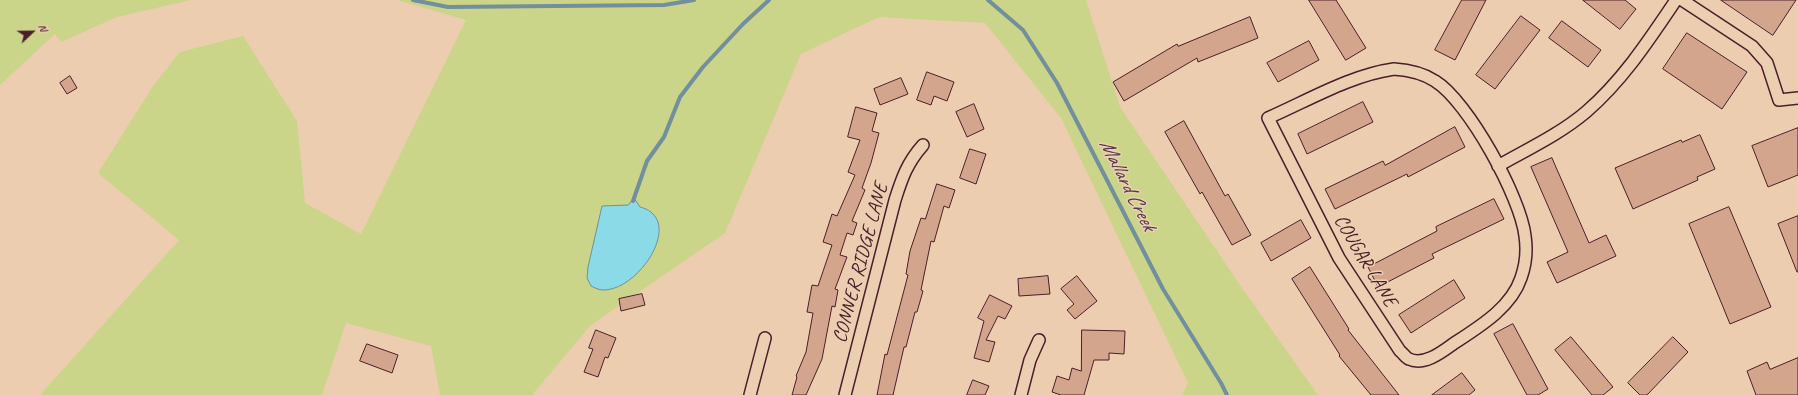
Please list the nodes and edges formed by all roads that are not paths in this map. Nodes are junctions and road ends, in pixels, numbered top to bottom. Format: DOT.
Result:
graph roads {
  1 [pos="1676,0"];
  2 [pos="1682,0"];
  3 [pos="1798,98"];
  4 [pos="922,145"];
  5 [pos="1498,166"];
  6 [pos="765,338"];
  7 [pos="1039,340"];
  8 [pos="750,395"];
  9 [pos="845,395"];
  10 [pos="1020,395"];
  1 -- 5 [label="street"];
  2 -- 3 [label="street"];
  4 -- 9 [label="street, CONNER RIDGE LANE"];
  5 -- 5 [label="street, COUGAR LANE"];
  6 -- 8 [label="street"];
  7 -- 10 [label="street"];
}
